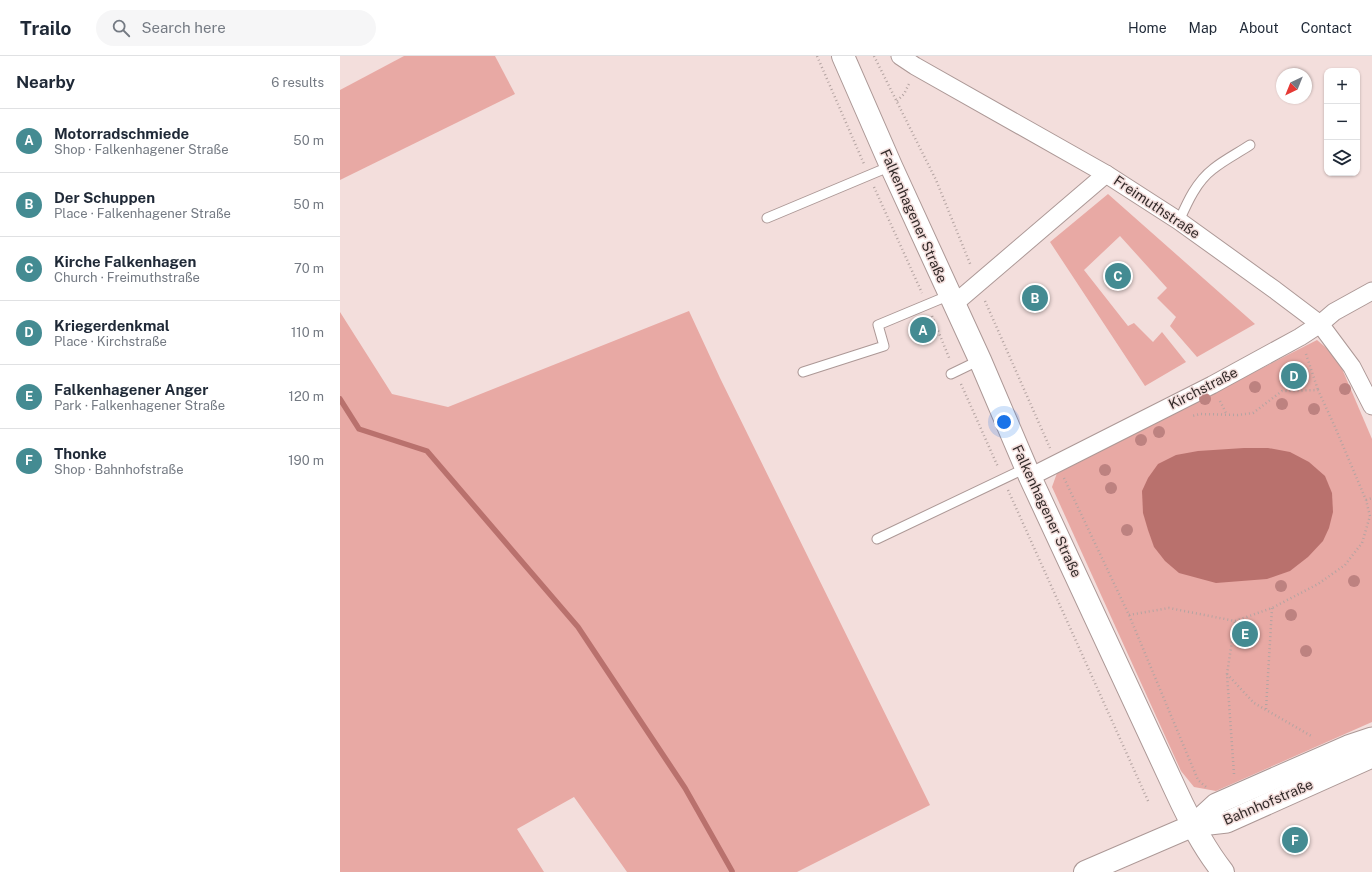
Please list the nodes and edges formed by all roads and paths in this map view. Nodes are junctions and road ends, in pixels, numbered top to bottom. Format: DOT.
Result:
graph roads {
  1 [pos="817,56"];
  2 [pos="843,56"];
  3 [pos="874,56"];
  4 [pos="900,56"];
  5 [pos="915,66"];
  6 [pos="897,101"];
  7 [pos="1250,145"];
  8 [pos="891,166"];
  9 [pos="1106,174"];
  10 [pos="869,175"];
  11 [pos="767,218"];
  12 [pos="1179,221"];
  13 [pos="978,283"];
  14 [pos="1372,291"];
  15 [pos="952,300"];
  16 [pos="927,305"];
  17 [pos="1320,324"];
  18 [pos="1300,337"];
  19 [pos="980,360"];
  20 [pos="803,372"];
  21 [pos="953,373"];
  22 [pos="1318,390"];
  23 [pos="1372,406"];
  24 [pos="1186,418"];
  25 [pos="1056,463"];
  26 [pos="1028,472"];
  27 [pos="1003,479"];
  28 [pos="1372,498"];
  29 [pos="1366,500"];
  30 [pos="877,539"];
  31 [pos="1272,608"];
  32 [pos="1129,615"];
  33 [pos="1235,622"];
  34 [pos="1227,674"];
  35 [pos="1266,709"];
  36 [pos="1313,737"];
  37 [pos="1372,738"];
  38 [pos="1372,757"];
  39 [pos="1234,774"];
  40 [pos="1206,787"];
  41 [pos="1149,803"];
  42 [pos="1192,826"];
  43 [pos="1085,872"];
  44 [pos="1223,872"];
  1 -- 10 [label="path"];
  2 -- 8 [label="main road, Falkenhagener Straße"];
  3 -- 6 [label="path"];
  4 -- 5 [label="street, Freimuthstraße"];
  5 -- 6 [label="path"];
  5 -- 9 [label="street, Freimuthstraße"];
  6 -- 13 [label="path"];
  7 -- 12 [label="lane"];
  8 -- 10 [label="lane"];
  8 -- 15 [label="main road, Falkenhagener Straße"];
  9 -- 12 [label="street, Freimuthstraße"];
  9 -- 13 [label="street"];
  10 -- 11 [label="lane"];
  10 -- 16 [label="path"];
  12 -- 17 [label="street, Freimuthstraße"];
  13 -- 15 [label="street"];
  13 -- 25 [label="path"];
  14 -- 17 [label="street, Kirchstraße"];
  15 -- 16 [label="lane"];
  15 -- 19 [label="main road, Falkenhagener Straße"];
  16 -- 20 [label="lane"];
  16 -- 21 [label="path"];
  17 -- 18 [label="street, Kirchstraße"];
  17 -- 23 [label="street, Freimuthstraße"];
  18 -- 22 [label="path"];
  18 -- 25 [label="street, Kirchstraße"];
  19 -- 21 [label="lane"];
  19 -- 26 [label="main road, Falkenhagener Straße"];
  21 -- 27 [label="path"];
  22 -- 24 [label="path"];
  22 -- 29 [label="path"];
  25 -- 26 [label="street, Kirchstraße"];
  25 -- 32 [label="path"];
  26 -- 27 [label="lane"];
  26 -- 42 [label="main road, Falkenhagener Straße"];
  27 -- 30 [label="lane"];
  27 -- 41 [label="path"];
  28 -- 29 [label="path"];
  29 -- 31 [label="path"];
  31 -- 33 [label="path"];
  31 -- 35 [label="path"];
  32 -- 33 [label="path"];
  32 -- 40 [label="path"];
  33 -- 34 [label="path"];
  34 -- 35 [label="path"];
  34 -- 39 [label="path"];
  35 -- 36 [label="path"];
  37 -- 42 [label="street, Bahnhofstraße"];
  38 -- 42 [label="street, Bahnhofstraße"];
  42 -- 43 [label="main road"];
  42 -- 44 [label="main road, Falkenhagener Straße"];
}
